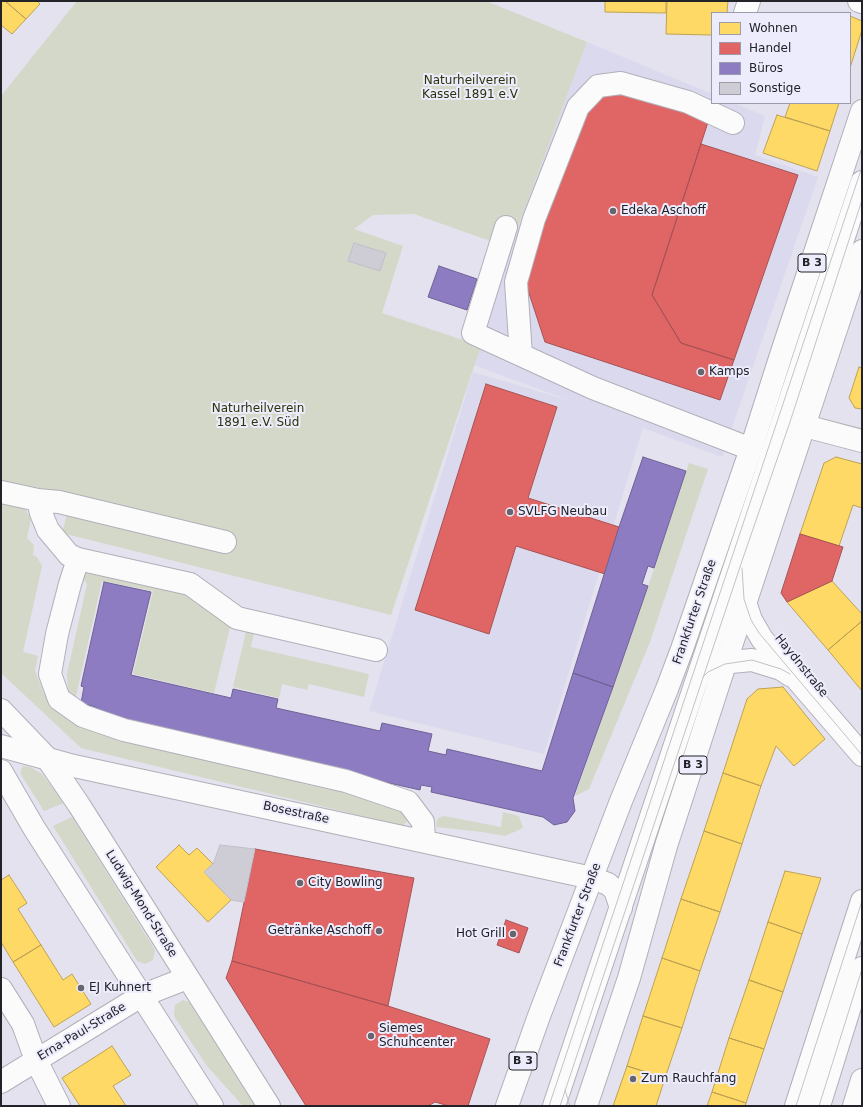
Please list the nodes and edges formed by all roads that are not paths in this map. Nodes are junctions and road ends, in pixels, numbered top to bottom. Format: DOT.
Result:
graph roads {
  1 [pos="749,1"];
  2 [pos="745,12"];
  3 [pos="862,111"];
  4 [pos="733,123"];
  5 [pos="835,194"];
  6 [pos="860,195"];
  7 [pos="506,227"];
  8 [pos="862,251"];
  9 [pos="521,355"];
  10 [pos="762,414"];
  11 [pos="784,420"];
  12 [pos="804,427"];
  13 [pos="862,441"];
  14 [pos="751,449"];
  15 [pos="1,492"];
  16 [pos="38,500"];
  17 [pos="745,536"];
  18 [pos="225,542"];
  19 [pos="78,559"];
  20 [pos="747,596"];
  21 [pos="376,650"];
  22 [pos="725,664"];
  23 [pos="802,677"];
  24 [pos="696,683"];
  25 [pos="1,710"];
  26 [pos="862,736"];
  27 [pos="1,746"];
  28 [pos="862,755"];
  29 [pos="47,758"];
  30 [pos="1,772"];
  31 [pos="424,840"];
  32 [pos="592,878"];
  33 [pos="862,901"];
  34 [pos="621,908"];
  35 [pos="614,930"];
  36 [pos="862,968"];
  37 [pos="187,978"];
  38 [pos="1,989"];
  39 [pos="142,996"];
  40 [pos="36,1060"];
  41 [pos="564,1079"];
  42 [pos="862,1080"];
  43 [pos="1,1082"];
  44 [pos="59,1106"];
  45 [pos="212,1106"];
  46 [pos="269,1106"];
  47 [pos="507,1106"];
  48 [pos="554,1106"];
  49 [pos="570,1106"];
  50 [pos="586,1106"];
  51 [pos="796,1106"];
  52 [pos="819,1106"];
  53 [pos="854,1106"];
  1 -- 2 [label="main road"];
  3 -- 5 [label="main road, Frankfurter Straße / B 3"];
  4 -- 9 [label="main road"];
  5 -- 6 [label="main road"];
  5 -- 10 [label="main road, Frankfurter Straße / B 3"];
  6 -- 11 [label="main road"];
  7 -- 9 [label="main road"];
  8 -- 12 [label="main road, B 3"];
  9 -- 14 [label="main road"];
  10 -- 11 [label="main road"];
  10 -- 14 [label="main road, Frankfurter Straße / B 3"];
  11 -- 12 [label="main road"];
  11 -- 17 [label="main road"];
  12 -- 13 [label="main road"];
  12 -- 20 [label="main road, B 3"];
  14 -- 32 [label="main road, Frankfurter Straße / B 3"];
  15 -- 16 [label="main road"];
  16 -- 18 [label="main road"];
  16 -- 19 [label="main road"];
  17 -- 20 [label="main road"];
  17 -- 24 [label="main road"];
  19 -- 21 [label="main road"];
  19 -- 31 [label="main road"];
  20 -- 22 [label="main road, B 3"];
  20 -- 23 [label="main road"];
  22 -- 23 [label="main road"];
  22 -- 24 [label="main road"];
  22 -- 50 [label="main road, B 3"];
  23 -- 26 [label="main road, Haydnstraße"];
  23 -- 28 [label="main road"];
  24 -- 34 [label="main road"];
  25 -- 29 [label="main road, Ludwig-Mond-Straße"];
  27 -- 29 [label="main road, Bosestraße"];
  29 -- 31 [label="main road, Bosestraße"];
  29 -- 37 [label="main road, Ludwig-Mond-Straße"];
  30 -- 39 [label="main road"];
  31 -- 32 [label="main road, Bosestraße"];
  32 -- 34 [label="main road"];
  32 -- 35 [label="main road"];
  32 -- 47 [label="main road, Frankfurter Straße / B 3"];
  33 -- 51 [label="main road"];
  34 -- 35 [label="main road"];
  35 -- 41 [label="main road"];
  36 -- 52 [label="main road"];
  37 -- 39 [label="main road, Erna-Paul-Straße"];
  37 -- 46 [label="main road, Ludwig-Mond-Straße"];
  38 -- 40 [label="main road"];
  39 -- 40 [label="main road, Erna-Paul-Straße"];
  39 -- 45 [label="main road"];
  40 -- 43 [label="main road, Erna-Paul-Straße"];
  40 -- 44 [label="main road"];
  41 -- 48 [label="main road"];
  41 -- 49 [label="main road"];
  42 -- 53 [label="main road"];
}
